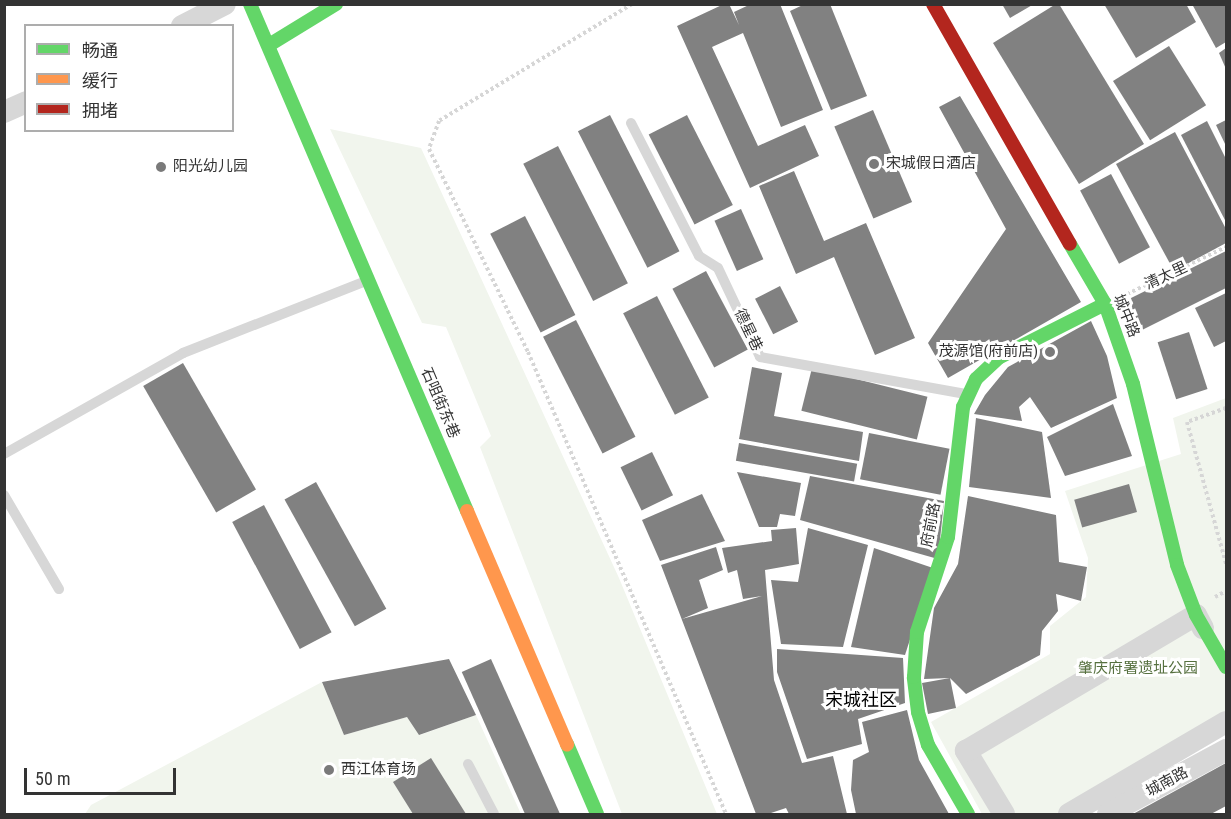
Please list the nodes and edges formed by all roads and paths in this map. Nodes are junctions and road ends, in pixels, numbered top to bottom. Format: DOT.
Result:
graph roads {
  1 [pos="225,4"];
  2 [pos="250,4"];
  3 [pos="336,4"];
  4 [pos="632,4"];
  5 [pos="933,4"];
  6 [pos="186,24"];
  7 [pos="269,45"];
  8 [pos="24,103"];
  9 [pos="4,112"];
  10 [pos="631,123"];
  11 [pos="1227,247"];
  12 [pos="369,279"];
  13 [pos="1105,304"];
  14 [pos="969,394"];
  15 [pos="1227,408"];
  16 [pos="4,454"];
  17 [pos="4,495"];
  18 [pos="1227,564"];
  19 [pos="59,589"];
  20 [pos="1196,615"];
  21 [pos="1227,667"];
  22 [pos="1227,722"];
  23 [pos="1227,750"];
  24 [pos="468,764"];
  25 [pos="494,814"];
  26 [pos="597,814"];
  27 [pos="726,814"];
  28 [pos="968,814"];
  29 [pos="1004,814"];
  30 [pos="1069,814"];
  31 [pos="1108,814"];
  1 -- 6 [label="street"];
  2 -- 7 [label="street, 石咀街东巷"];
  3 -- 7 [label="street"];
  4 -- 27 [label="path"];
  5 -- 13 [label="street, 城中路"];
  7 -- 12 [label="street, 石咀街东巷"];
  8 -- 9 [label="street"];
  10 -- 14 [label="lane, 德星巷"];
  11 -- 13 [label="path, 清太里"];
  12 -- 16 [label="lane"];
  12 -- 26 [label="street, 石咀街东巷"];
  13 -- 14 [label="street, 府前路"];
  13 -- 20 [label="street, 城中路"];
  14 -- 28 [label="street, 府前路"];
  15 -- 18 [label="path"];
  17 -- 19 [label="lane"];
  20 -- 21 [label="street"];
  20 -- 29 [label="street"];
  22 -- 30 [label="street"];
  23 -- 31 [label="street, 城南路"];
  24 -- 25 [label="lane"];
}
